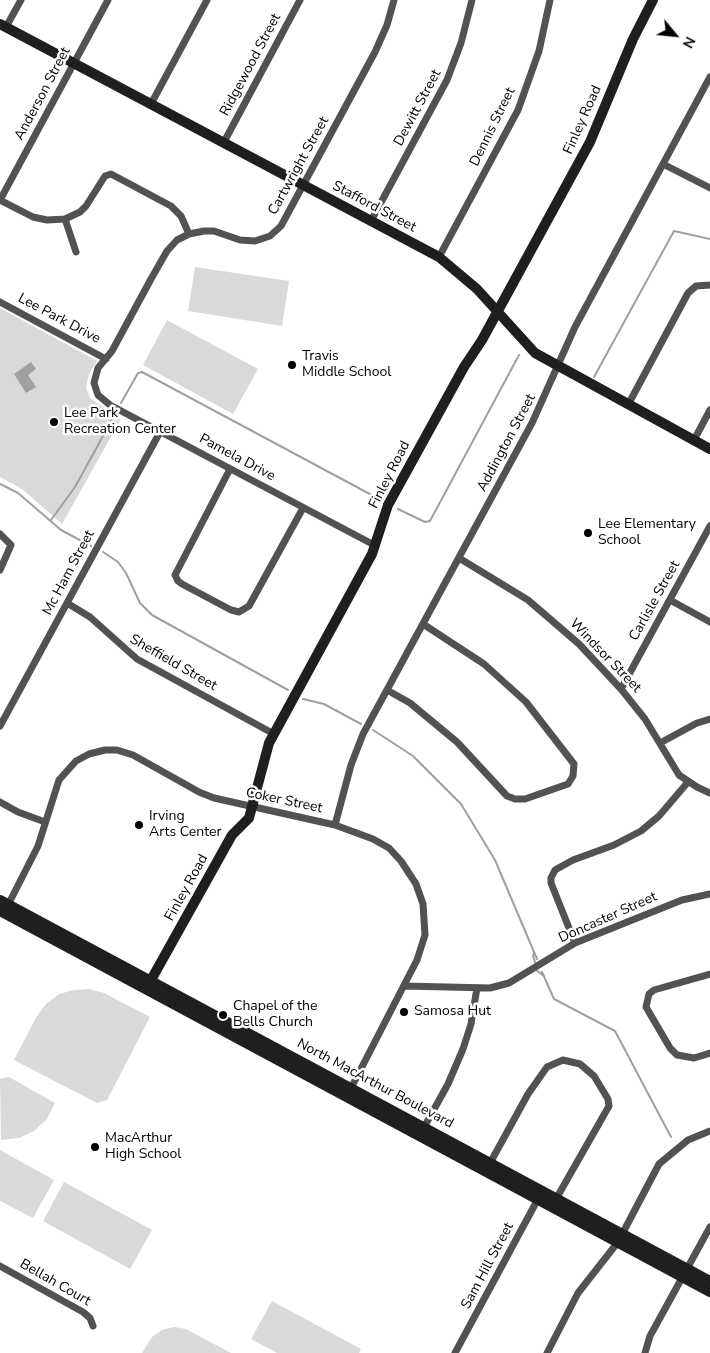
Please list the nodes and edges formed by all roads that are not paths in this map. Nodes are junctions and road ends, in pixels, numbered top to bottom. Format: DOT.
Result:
graph roads {
  1 [pos="21,0"];
  2 [pos="108,0"];
  3 [pos="207,0"];
  4 [pos="300,0"];
  5 [pos="394,0"];
  6 [pos="472,0"];
  7 [pos="550,0"];
  8 [pos="653,0"];
  9 [pos="3,26"];
  10 [pos="74,63"];
  11 [pos="710,77"];
  12 [pos="708,86"];
  13 [pos="151,104"];
  14 [pos="224,142"];
  15 [pos="663,164"];
  16 [pos="303,185"];
  17 [pos="710,188"];
  18 [pos="0,200"];
  19 [pos="65,219"];
  20 [pos="371,221"];
  21 [pos="189,234"];
  22 [pos="76,252"];
  23 [pos="439,257"];
  24 [pos="710,285"];
  25 [pos="0,302"];
  26 [pos="498,311"];
  27 [pos="106,359"];
  28 [pos="558,365"];
  29 [pos="628,405"];
  30 [pos="710,410"];
  31 [pos="160,432"];
  32 [pos="694,440"];
  33 [pos="710,449"];
  34 [pos="230,469"];
  35 [pos="303,508"];
  36 [pos="710,526"];
  37 [pos="0,534"];
  38 [pos="708,536"];
  39 [pos="376,546"];
  40 [pos="459,558"];
  41 [pos="0,570"];
  42 [pos="670,600"];
  43 [pos="67,603"];
  44 [pos="710,622"];
  45 [pos="423,624"];
  46 [pos="621,689"];
  47 [pos="387,690"];
  48 [pos="710,719"];
  49 [pos="0,726"];
  50 [pos="274,734"];
  51 [pos="660,743"];
  52 [pos="688,782"];
  53 [pos="710,793"];
  54 [pos="0,802"];
  55 [pos="252,806"];
  56 [pos="45,822"];
  57 [pos="336,825"];
  58 [pos="710,894"];
  59 [pos="3,907"];
  60 [pos="575,944"];
  61 [pos="710,974"];
  62 [pos="148,985"];
  63 [pos="404,986"];
  64 [pos="477,988"];
  65 [pos="710,1053"];
  66 [pos="304,1068"];
  67 [pos="352,1087"];
  68 [pos="347,1097"];
  69 [pos="422,1131"];
  70 [pos="710,1131"];
  71 [pos="491,1162"];
  72 [pos="485,1171"];
  73 [pos="540,1195"];
  74 [pos="556,1198"];
  75 [pos="710,1228"];
  76 [pos="620,1238"];
  77 [pos="0,1266"];
  78 [pos="686,1273"];
  79 [pos="710,1281"];
  80 [pos="710,1292"];
  81 [pos="93,1326"];
  82 [pos="455,1353"];
  83 [pos="547,1353"];
  84 [pos="645,1353"];
  1 -- 9 [label="street"];
  2 -- 10 [label="street, Anderson Street"];
  3 -- 13 [label="street"];
  4 -- 14 [label="street, Ridgewood Street"];
  5 -- 16 [label="street, Cartwright Street"];
  6 -- 20 [label="street, Dewitt Street"];
  7 -- 23 [label="street, Dennis Street"];
  8 -- 26 [label="street, Finley Road"];
  9 -- 10 [label="street, Stafford Street"];
  10 -- 13 [label="street, Stafford Street"];
  10 -- 18 [label="street, Anderson Street"];
  11 -- 12 [label="street, Addington Street"];
  12 -- 15 [label="street, Addington Street"];
  13 -- 14 [label="street, Stafford Street"];
  14 -- 16 [label="street, Stafford Street"];
  15 -- 17 [label="street"];
  15 -- 28 [label="street, Addington Street"];
  16 -- 20 [label="street, Stafford Street"];
  16 -- 21 [label="street, Cartwright Street"];
  18 -- 19 [label="street"];
  19 -- 21 [label="street"];
  19 -- 22 [label="street"];
  20 -- 23 [label="street, Stafford Street"];
  21 -- 27 [label="street"];
  23 -- 26 [label="street, Stafford Street"];
  24 -- 29 [label="street"];
  25 -- 27 [label="street, Lee Park Drive"];
  26 -- 28 [label="street, Stafford Street"];
  26 -- 39 [label="street, Finley Road"];
  27 -- 31 [label="street, Pamela Drive"];
  28 -- 29 [label="street, Stafford Street"];
  28 -- 40 [label="street, Addington Street"];
  29 -- 32 [label="street, Stafford Street"];
  30 -- 32 [label="street"];
  31 -- 34 [label="street, Pamela Drive"];
  31 -- 43 [label="street, Mc Ham Street"];
  32 -- 33 [label="street, Stafford Street"];
  34 -- 35 [label="street, Pamela Drive"];
  34 -- 35 [label="street"];
  35 -- 39 [label="street, Pamela Drive"];
  36 -- 38 [label="street, Carlisle Street"];
  37 -- 41 [label="street"];
  38 -- 42 [label="street, Carlisle Street"];
  39 -- 50 [label="street, Finley Road"];
  40 -- 45 [label="street, Addington Street"];
  40 -- 46 [label="street, Windsor Street"];
  42 -- 44 [label="street"];
  42 -- 46 [label="street, Carlisle Street"];
  43 -- 49 [label="street, Mc Ham Street"];
  43 -- 50 [label="street, Sheffield Street"];
  45 -- 47 [label="street, Addington Street"];
  45 -- 47 [label="street"];
  46 -- 51 [label="street, Windsor Street"];
  47 -- 57 [label="street, Addington Street"];
  48 -- 51 [label="street"];
  50 -- 55 [label="street, Finley Road"];
  51 -- 52 [label="street, Windsor Street"];
  52 -- 53 [label="street, Windsor Street"];
  52 -- 60 [label="street"];
  54 -- 56 [label="street"];
  55 -- 56 [label="street, Coker Street"];
  55 -- 57 [label="street, Coker Street"];
  55 -- 62 [label="street, Finley Road"];
  56 -- 59 [label="street, Coker Street"];
  57 -- 63 [label="street, Coker Street"];
  58 -- 60 [label="street, Doncaster Street"];
  59 -- 62 [label="street, North MacArthur Boulevard"];
  60 -- 64 [label="street, Doncaster Street"];
  61 -- 65 [label="street"];
  62 -- 66 [label="street, North MacArthur Boulevard"];
  63 -- 64 [label="street, Doncaster Street"];
  63 -- 67 [label="street, Coker Street"];
  64 -- 69 [label="street"];
  66 -- 67 [label="street, North MacArthur Boulevard"];
  66 -- 68 [label="street, North MacArthur Boulevard"];
  67 -- 68 [label="street, Coker Street"];
  67 -- 69 [label="street, North MacArthur Boulevard"];
  68 -- 69 [label="street, North MacArthur Boulevard"];
  69 -- 71 [label="street, North MacArthur Boulevard"];
  69 -- 72 [label="street, North MacArthur Boulevard"];
  70 -- 76 [label="street"];
  71 -- 72 [label="street"];
  71 -- 73 [label="street, North MacArthur Boulevard"];
  71 -- 74 [label="street"];
  72 -- 73 [label="street, North MacArthur Boulevard"];
  73 -- 74 [label="street, North MacArthur Boulevard"];
  73 -- 76 [label="street, North MacArthur Boulevard"];
  73 -- 82 [label="street, Sam Hill Street"];
  74 -- 76 [label="street, North MacArthur Boulevard"];
  75 -- 78 [label="street"];
  76 -- 78 [label="street, North MacArthur Boulevard"];
  76 -- 83 [label="street"];
  77 -- 81 [label="street, Bellah Court"];
  78 -- 79 [label="street, North MacArthur Boulevard"];
  78 -- 80 [label="street, North MacArthur Boulevard"];
  78 -- 84 [label="street"];
}
